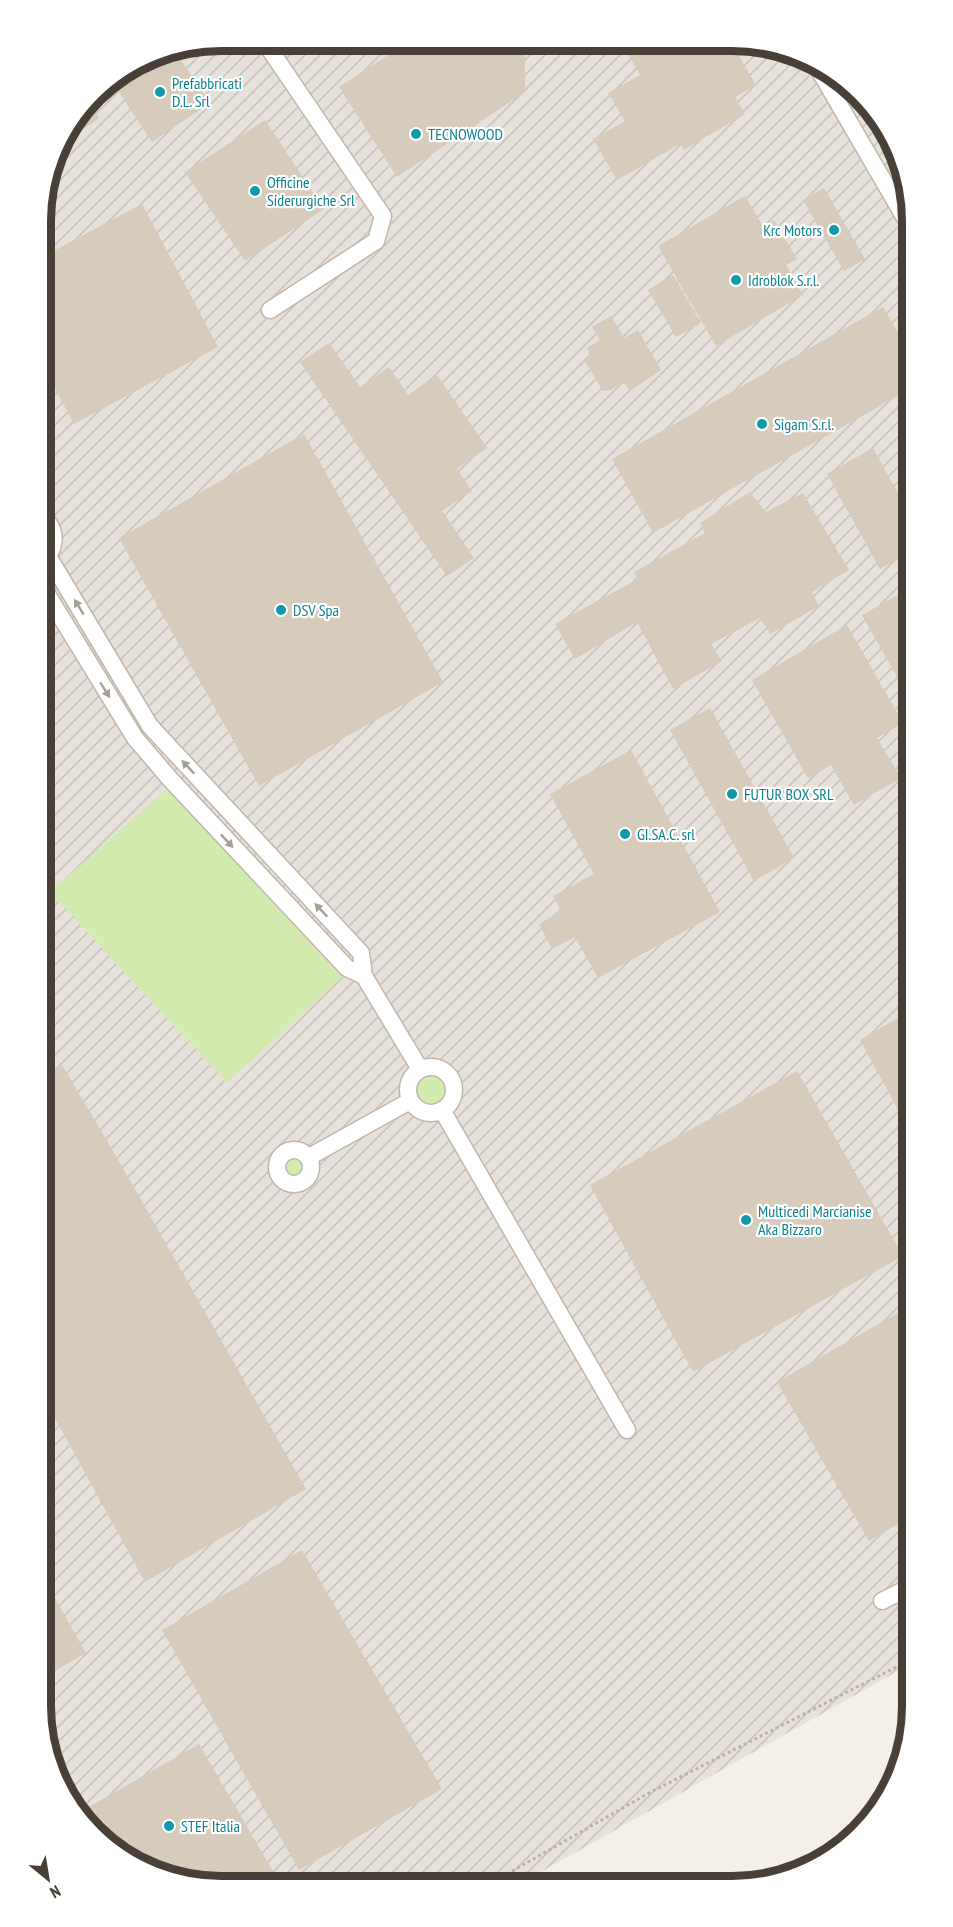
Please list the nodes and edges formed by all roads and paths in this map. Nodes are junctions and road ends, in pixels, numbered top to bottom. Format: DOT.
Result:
graph roads {
  1 [pos="271,51"];
  2 [pos="824,79"];
  3 [pos="902,212"];
  4 [pos="270,310"];
  5 [pos="51,526"];
  6 [pos="51,545"];
  7 [pos="51,568"];
  8 [pos="51,601"];
  9 [pos="364,976"];
  10 [pos="420,1069"];
  11 [pos="410,1101"];
  12 [pos="442,1110"];
  13 [pos="309,1157"];
  14 [pos="627,1431"];
  15 [pos="902,1591"];
  16 [pos="882,1601"];
  17 [pos="902,1664"];
  18 [pos="504,1876"];
  1 -- 4 [label="street"];
  2 -- 3 [label="street"];
  5 -- 6 [label="street"];
  9 -- 7 [label="street, one-way"];
  8 -- 9 [label="street, one-way"];
  9 -- 10 [label="street"];
  10 -- 11 [label="street"];
  10 -- 12 [label="street"];
  11 -- 12 [label="street"];
  11 -- 13 [label="street"];
  12 -- 14 [label="street"];
  15 -- 16 [label="street"];
  17 -- 18 [label="path"];
}
